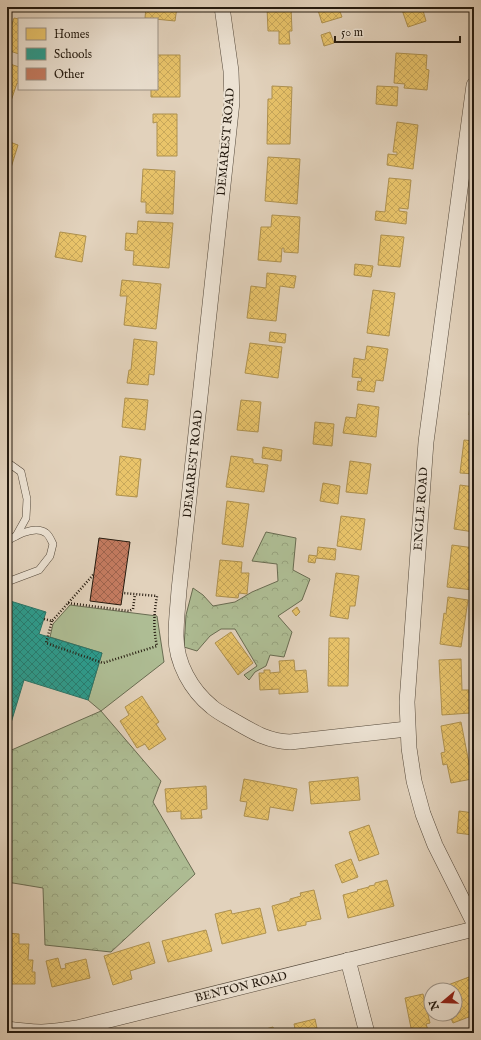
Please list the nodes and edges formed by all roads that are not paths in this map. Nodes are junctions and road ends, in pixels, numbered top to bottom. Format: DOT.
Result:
graph roads {
  1 [pos="222,7"];
  2 [pos="474,85"];
  3 [pos="472,112"];
  4 [pos="7,462"];
  5 [pos="16,536"];
  6 [pos="7,541"];
  7 [pos="7,582"];
  8 [pos="407,729"];
  9 [pos="474,923"];
  10 [pos="474,928"];
  11 [pos="348,960"];
  12 [pos="7,1029"];
  13 [pos="367,1033"];
  1 -- 8 [label="street, DEMAREST ROAD"];
  2 -- 3 [label="street, ENGLE ROAD"];
  3 -- 8 [label="street, ENGLE ROAD"];
  4 -- 5 [label="lane"];
  5 -- 6 [label="lane"];
  5 -- 7 [label="lane"];
  8 -- 9 [label="street, ENGLE ROAD"];
  10 -- 11 [label="street, BENTON ROAD"];
  11 -- 12 [label="street, BENTON ROAD"];
  11 -- 13 [label="street"];
}
